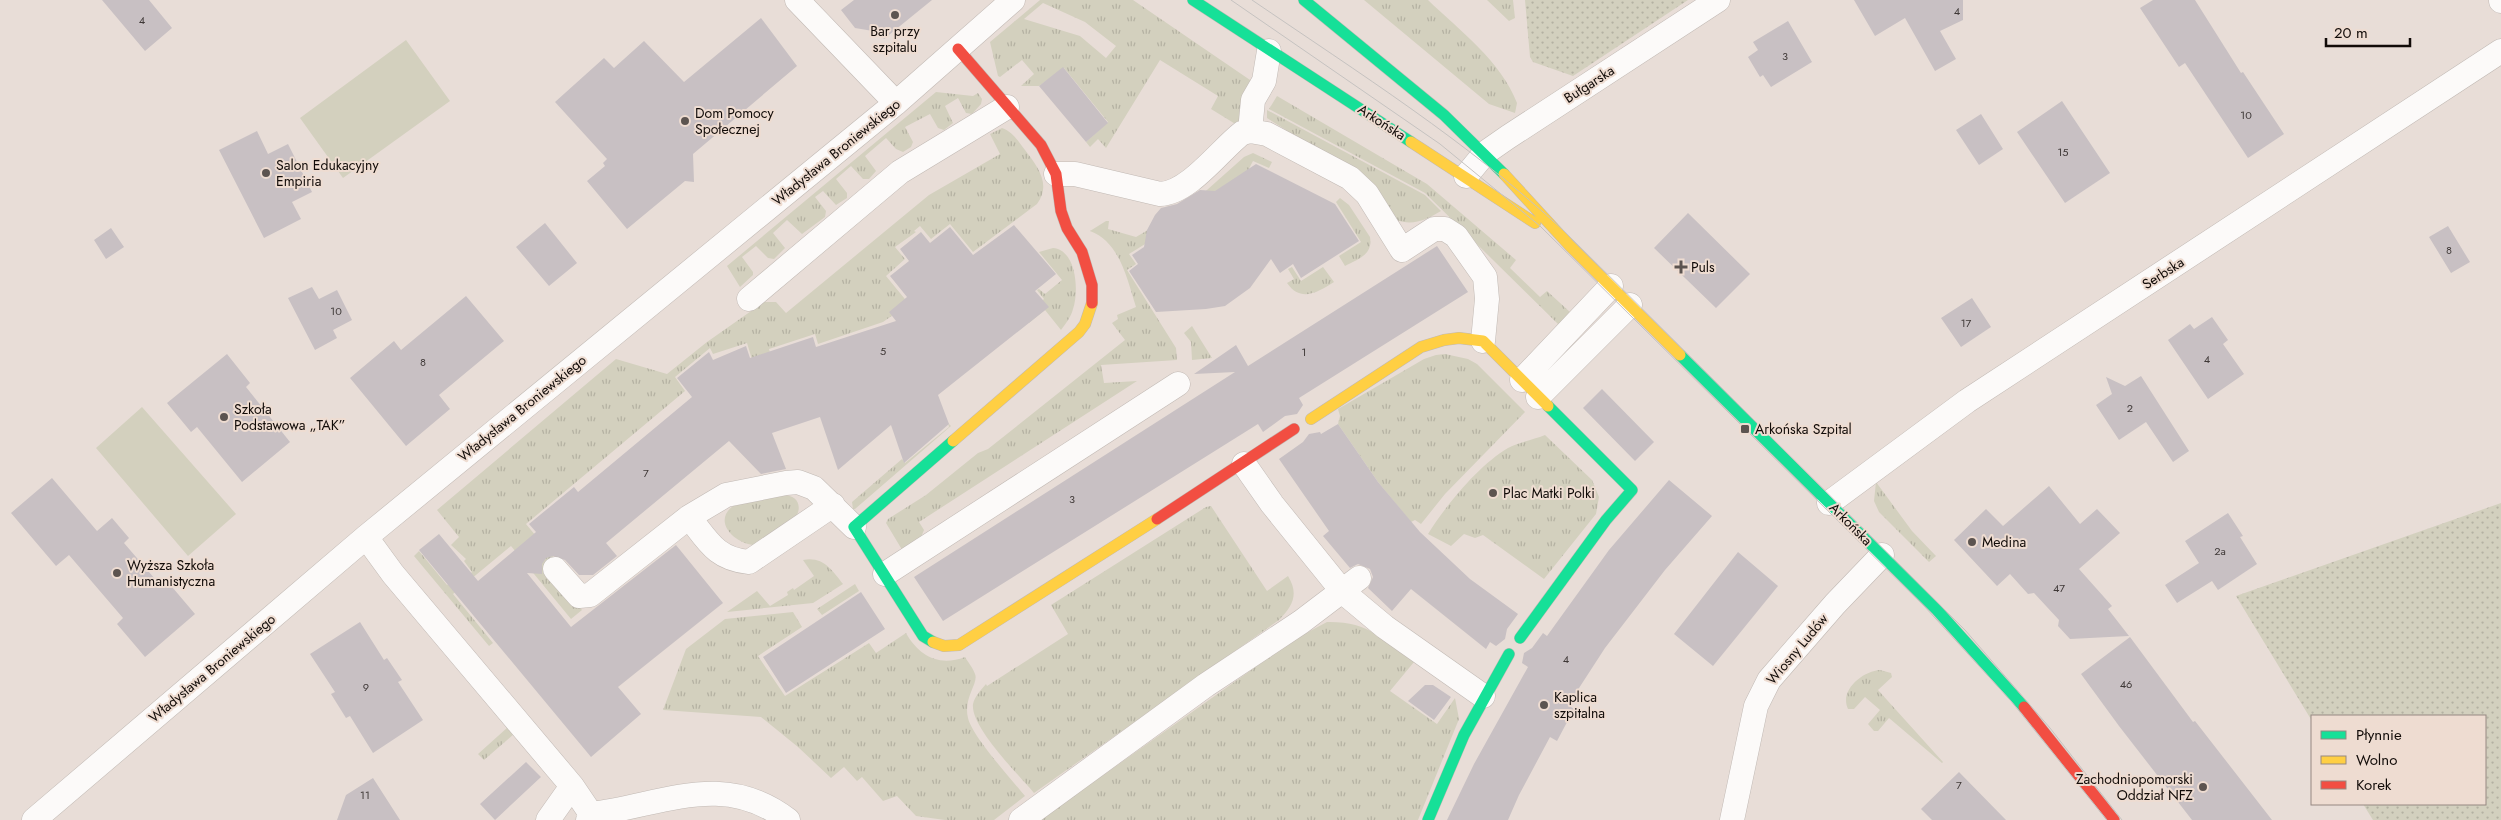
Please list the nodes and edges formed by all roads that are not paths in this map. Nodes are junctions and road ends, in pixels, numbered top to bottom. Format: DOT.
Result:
graph roads {
  1 [pos="797,0"];
  2 [pos="1014,0"];
  3 [pos="1193,0"];
  4 [pos="1304,0"];
  5 [pos="1718,0"];
  6 [pos="958,49"];
  7 [pos="1269,51"];
  8 [pos="2501,51"];
  9 [pos="896,103"];
  10 [pos="1007,107"];
  11 [pos="1250,131"];
  12 [pos="1485,153"];
  13 [pos="1056,174"];
  14 [pos="1466,176"];
  15 [pos="1570,246"];
  16 [pos="1611,286"];
  17 [pos="749,299"];
  18 [pos="1630,305"];
  19 [pos="1483,341"];
  20 [pos="1178,384"];
  21 [pos="1530,388"];
  22 [pos="1311,419"];
  23 [pos="1294,429"];
  24 [pos="1244,464"];
  25 [pos="1830,503"];
  26 [pos="833,505"];
  27 [pos="689,516"];
  28 [pos="854,527"];
  29 [pos="366,536"];
  30 [pos="1882,555"];
  31 [pos="555,570"];
  32 [pos="885,574"];
  33 [pos="1351,585"];
  34 [pos="1520,638"];
  35 [pos="1508,654"];
  36 [pos="1483,696"];
  37 [pos="572,786"];
  38 [pos="589,817"];
  39 [pos="34,820"];
  40 [pos="548,820"];
  41 [pos="788,820"];
  42 [pos="1021,820"];
  43 [pos="1428,820"];
  44 [pos="1732,820"];
  45 [pos="2114,820"];
  1 -- 9 [label="street"];
  2 -- 6 [label="street, Władysława Broniewskiego"];
  3 -- 7 [label="street, Arkońska"];
  4 -- 12 [label="street, Arkońska"];
  5 -- 12 [label="street, Bułgarska"];
  6 -- 9 [label="street, Władysława Broniewskiego"];
  6 -- 10 [label="street"];
  7 -- 11 [label="street"];
  7 -- 14 [label="street, Arkońska"];
  8 -- 25 [label="street, Serbska"];
  9 -- 29 [label="street, Władysława Broniewskiego"];
  10 -- 13 [label="street"];
  10 -- 17 [label="street"];
  11 -- 13 [label="street"];
  11 -- 19 [label="street"];
  12 -- 14 [label="street, Bułgarska"];
  12 -- 15 [label="street, Arkońska"];
  13 -- 28 [label="street"];
  14 -- 15 [label="street, Arkońska"];
  15 -- 16 [label="street, Arkońska"];
  16 -- 18 [label="street, Arkońska"];
  16 -- 21 [label="street"];
  18 -- 21 [label="street"];
  18 -- 25 [label="street, Arkońska"];
  19 -- 21 [label="street"];
  19 -- 22 [label="street"];
  20 -- 32 [label="street"];
  21 -- 34 [label="street"];
  23 -- 24 [label="street"];
  24 -- 32 [label="street"];
  24 -- 33 [label="street"];
  25 -- 30 [label="street, Arkońska"];
  26 -- 27 [label="street"];
  26 -- 27 [label="street"];
  26 -- 28 [label="street"];
  27 -- 31 [label="street"];
  28 -- 32 [label="street"];
  29 -- 37 [label="street"];
  29 -- 39 [label="street, Władysława Broniewskiego"];
  30 -- 44 [label="street, Wiosny Ludów"];
  30 -- 45 [label="street, Arkońska"];
  33 -- 36 [label="street"];
  33 -- 42 [label="street"];
  35 -- 36 [label="street"];
  36 -- 43 [label="street"];
  37 -- 38 [label="street"];
  37 -- 40 [label="street"];
  38 -- 41 [label="street"];
}
